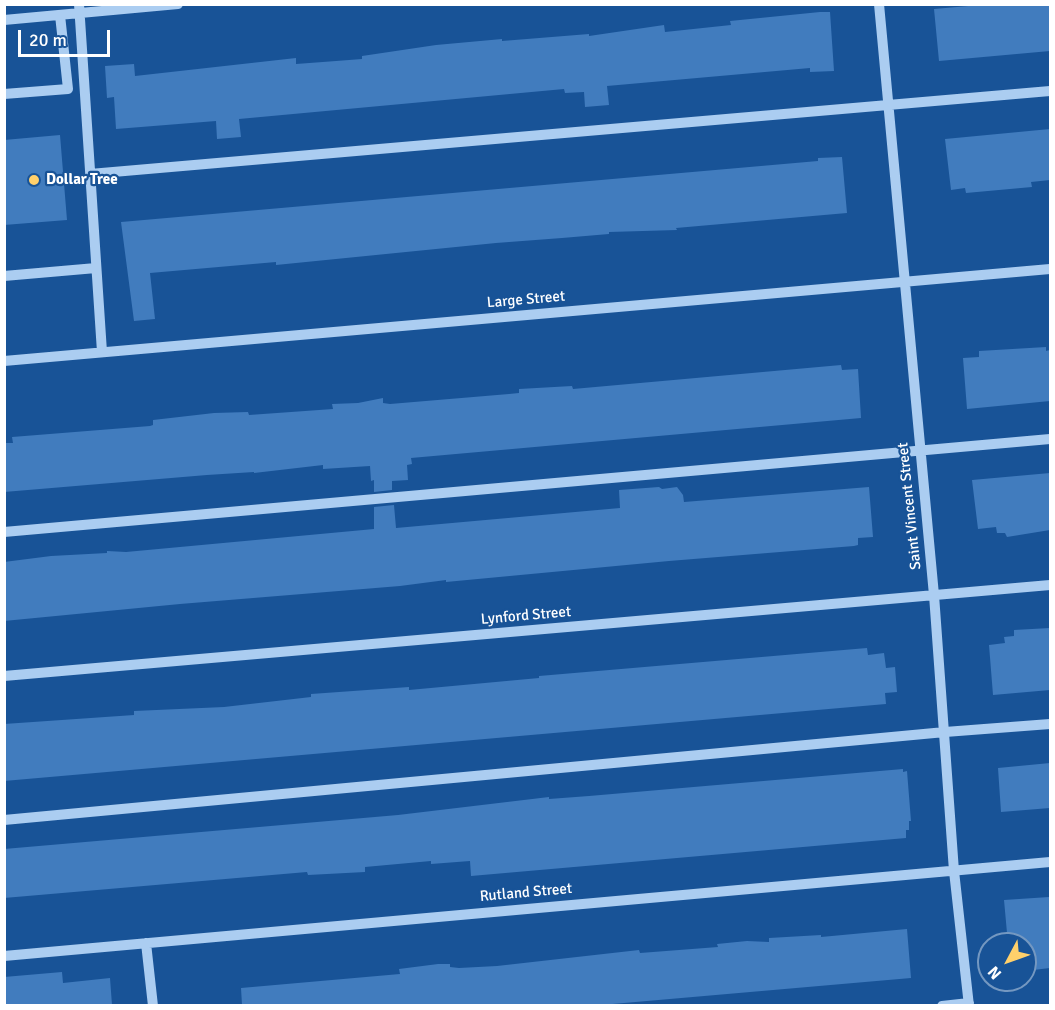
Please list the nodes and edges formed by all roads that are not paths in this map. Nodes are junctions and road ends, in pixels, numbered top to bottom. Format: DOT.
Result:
graph roads {
  1 [pos="178,4"];
  2 [pos="879,4"];
  3 [pos="79,9"];
  4 [pos="60,15"];
  5 [pos="4,20"];
  6 [pos="1050,91"];
  7 [pos="4,94"];
  8 [pos="889,105"];
  9 [pos="90,174"];
  10 [pos="96,268"];
  11 [pos="1050,269"];
  12 [pos="4,276"];
  13 [pos="905,282"];
  14 [pos="102,352"];
  15 [pos="4,361"];
  16 [pos="1050,439"];
  17 [pos="920,451"];
  18 [pos="4,532"];
  19 [pos="1050,585"];
  20 [pos="934,595"];
  21 [pos="4,676"];
  22 [pos="1050,724"];
  23 [pos="945,732"];
  24 [pos="4,820"];
  25 [pos="1050,862"];
  26 [pos="954,871"];
  27 [pos="146,943"];
  28 [pos="4,956"];
  29 [pos="969,1004"];
  30 [pos="153,1005"];
  31 [pos="942,1005"];
  1 -- 3 [label="street"];
  2 -- 8 [label="street, Saint Vincent Street"];
  3 -- 4 [label="street"];
  3 -- 9 [label="street"];
  4 -- 5 [label="street"];
  4 -- 7 [label="street"];
  6 -- 8 [label="street"];
  8 -- 9 [label="street"];
  8 -- 13 [label="street, Saint Vincent Street"];
  9 -- 10 [label="street"];
  10 -- 12 [label="street"];
  10 -- 14 [label="street"];
  11 -- 13 [label="street, Large Street"];
  13 -- 14 [label="street, Large Street"];
  13 -- 17 [label="street, Saint Vincent Street"];
  14 -- 15 [label="street, Large Street"];
  16 -- 17 [label="street"];
  17 -- 18 [label="street"];
  17 -- 20 [label="street, Saint Vincent Street"];
  19 -- 20 [label="street, Lynford Street"];
  20 -- 21 [label="street, Lynford Street"];
  20 -- 23 [label="street, Saint Vincent Street"];
  22 -- 23 [label="street"];
  23 -- 24 [label="street"];
  23 -- 26 [label="street, Saint Vincent Street"];
  25 -- 26 [label="street, Rutland Street"];
  26 -- 27 [label="street, Rutland Street"];
  26 -- 29 [label="street, Saint Vincent Street"];
  27 -- 28 [label="street, Rutland Street"];
  27 -- 30 [label="street"];
  29 -- 31 [label="street"];
}
